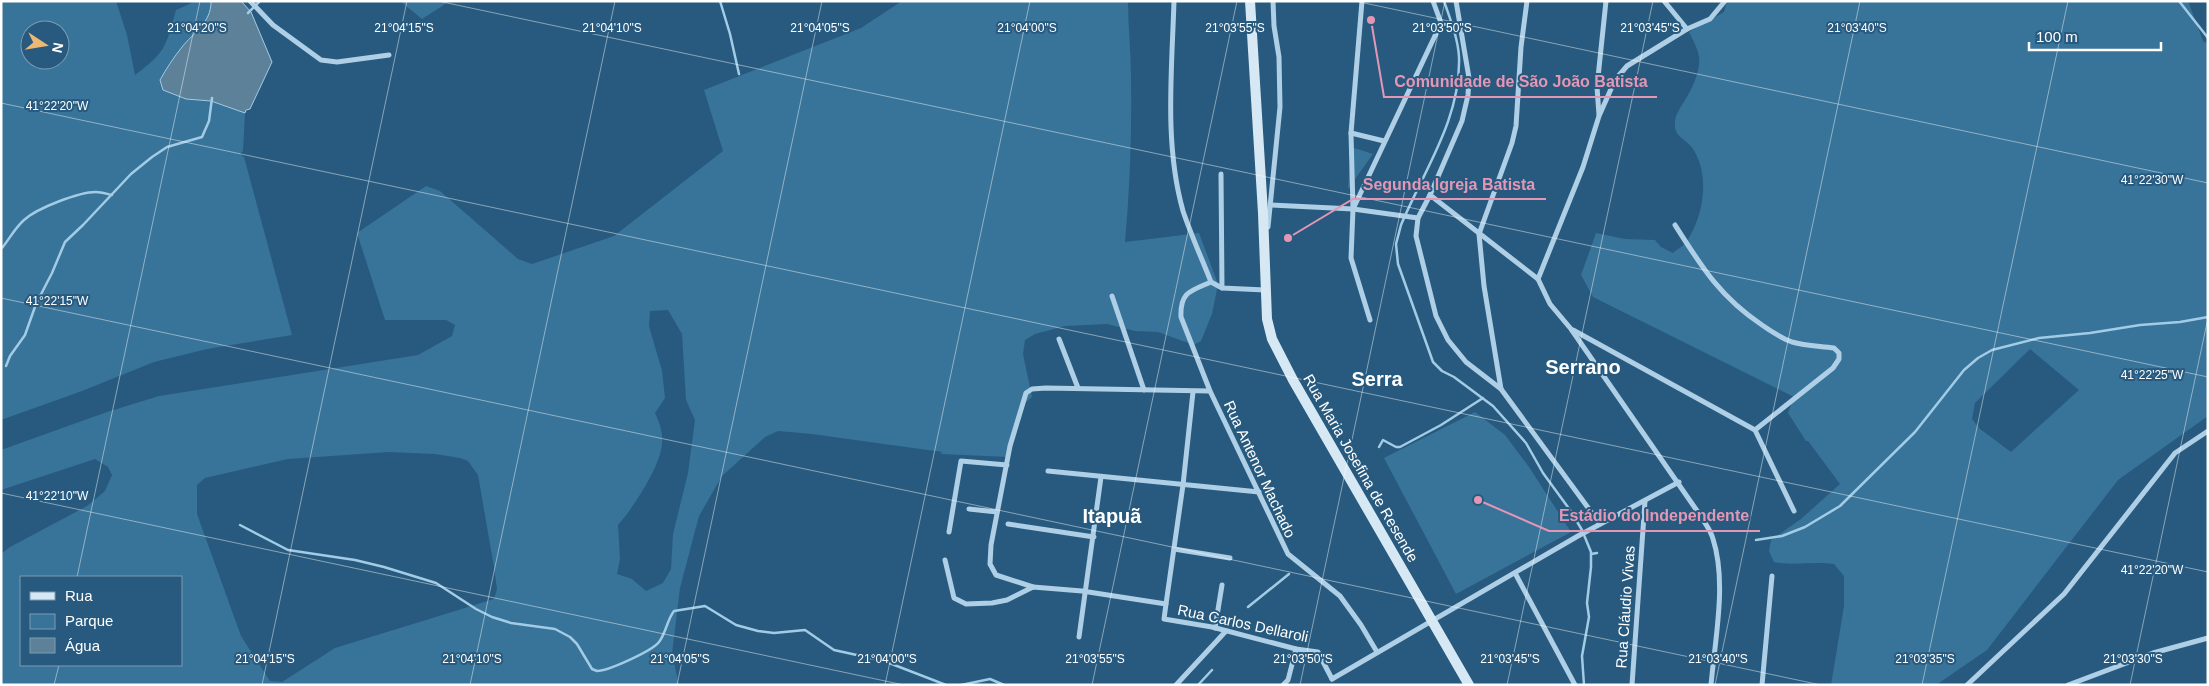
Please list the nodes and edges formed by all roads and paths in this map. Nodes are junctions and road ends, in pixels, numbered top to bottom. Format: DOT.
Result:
graph roads {
  1 [pos="250,1"];
  2 [pos="1174,1"];
  3 [pos="1250,1"];
  4 [pos="1273,1"];
  5 [pos="1362,1"];
  6 [pos="1433,1"];
  7 [pos="1456,1"];
  8 [pos="1527,1"];
  9 [pos="1606,1"];
  10 [pos="1664,1"];
  11 [pos="1724,1"];
  12 [pos="1688,30"];
  13 [pos="389,55"];
  14 [pos="1599,116"];
  15 [pos="1351,133"];
  16 [pos="1384,141"];
  17 [pos="1221,174"];
  18 [pos="1430,195"];
  19 [pos="1267,209"];
  20 [pos="1353,209"];
  21 [pos="1418,218"];
  22 [pos="1674,225"];
  23 [pos="1479,234"];
  24 [pos="1538,279"];
  25 [pos="1211,282"];
  26 [pos="1222,288"];
  27 [pos="1265,290"];
  28 [pos="1112,296"];
  29 [pos="1370,320"];
  30 [pos="1571,329"];
  31 [pos="1059,339"];
  32 [pos="1078,388"];
  33 [pos="1501,389"];
  34 [pos="1144,390"];
  35 [pos="1193,392"];
  36 [pos="1210,392"];
  37 [pos="1755,430"];
  38 [pos="2208,431"];
  39 [pos="1007,465"];
  40 [pos="1048,471"];
  41 [pos="1101,477"];
  42 [pos="1679,482"];
  43 [pos="1183,485"];
  44 [pos="1260,492"];
  45 [pos="1645,502"];
  46 [pos="969,509"];
  47 [pos="1794,511"];
  48 [pos="997,512"];
  49 [pos="1008,524"];
  50 [pos="1600,524"];
  51 [pos="949,532"];
  52 [pos="1094,537"];
  53 [pos="1174,548"];
  54 [pos="1230,558"];
  55 [pos="945,560"];
  56 [pos="1515,574"];
  57 [pos="1772,576"];
  58 [pos="1222,584"];
  59 [pos="1033,587"];
  60 [pos="1086,591"];
  61 [pos="1166,604"];
  62 [pos="1432,622"];
  63 [pos="1215,628"];
  64 [pos="1226,631"];
  65 [pos="1079,637"];
  66 [pos="2208,638"];
  67 [pos="1296,649"];
  68 [pos="1377,652"];
  69 [pos="1331,682"];
  70 [pos="1176,685"];
  71 [pos="1283,685"];
  72 [pos="1469,685"];
  73 [pos="1575,685"];
  74 [pos="1632,685"];
  75 [pos="1711,685"];
  76 [pos="1762,685"];
  77 [pos="1967,685"];
  78 [pos="2068,685"];
  1 -- 13 [label="street"];
  2 -- 25 [label="street"];
  3 -- 19 [label="main road"];
  4 -- 19 [label="street, Rua Maria Josefina de Resende"];
  5 -- 15 [label="street"];
  6 -- 16 [label="street"];
  7 -- 18 [label="street"];
  8 -- 23 [label="street"];
  9 -- 14 [label="street"];
  10 -- 12 [label="street"];
  11 -- 12 [label="street"];
  12 -- 14 [label="street"];
  14 -- 24 [label="street"];
  15 -- 16 [label="street"];
  15 -- 20 [label="street"];
  16 -- 20 [label="street"];
  17 -- 26 [label="street"];
  18 -- 21 [label="street"];
  18 -- 23 [label="street"];
  19 -- 20 [label="street"];
  19 -- 27 [label="main road, Rua Maria Josefina de Resende"];
  20 -- 21 [label="street"];
  20 -- 29 [label="street"];
  21 -- 33 [label="street"];
  22 -- 37 [label="street"];
  23 -- 24 [label="street"];
  23 -- 33 [label="street"];
  24 -- 30 [label="street"];
  25 -- 26 [label="street"];
  25 -- 36 [label="street, Rua Antenor Machado"];
  26 -- 27 [label="street"];
  27 -- 62 [label="main road, Rua Maria Josefina de Resende"];
  28 -- 34 [label="street"];
  30 -- 37 [label="street"];
  30 -- 42 [label="street"];
  31 -- 32 [label="street"];
  32 -- 34 [label="street"];
  32 -- 39 [label="street"];
  33 -- 50 [label="street"];
  34 -- 35 [label="street"];
  35 -- 36 [label="street"];
  35 -- 43 [label="street"];
  36 -- 44 [label="street, Rua Antenor Machado"];
  37 -- 47 [label="street"];
  38 -- 77 [label="street"];
  39 -- 48 [label="street"];
  39 -- 51 [label="street"];
  40 -- 41 [label="street"];
  41 -- 43 [label="street"];
  41 -- 52 [label="street"];
  42 -- 45 [label="street"];
  42 -- 75 [label="street"];
  43 -- 44 [label="street"];
  43 -- 53 [label="street"];
  44 -- 68 [label="street, Rua Antenor Machado"];
  45 -- 50 [label="street"];
  45 -- 74 [label="street, Rua Cláudio Vivas"];
  46 -- 48 [label="street"];
  48 -- 59 [label="street, Rua Carlos Dellaroli"];
  49 -- 52 [label="street"];
  50 -- 56 [label="street"];
  52 -- 60 [label="street"];
  53 -- 54 [label="street"];
  53 -- 61 [label="street"];
  55 -- 59 [label="street"];
  56 -- 62 [label="street"];
  56 -- 73 [label="street"];
  57 -- 76 [label="street"];
  58 -- 63 [label="street"];
  59 -- 60 [label="street, Rua Carlos Dellaroli"];
  60 -- 61 [label="street, Rua Carlos Dellaroli"];
  60 -- 65 [label="street"];
  61 -- 63 [label="street, Rua Carlos Dellaroli"];
  62 -- 68 [label="street"];
  62 -- 72 [label="main road, Rua Maria Josefina de Resende"];
  63 -- 64 [label="street, Rua Carlos Dellaroli"];
  64 -- 67 [label="street, Rua Carlos Dellaroli"];
  64 -- 70 [label="street"];
  66 -- 78 [label="street"];
  67 -- 69 [label="street, Rua Carlos Dellaroli"];
  67 -- 71 [label="street"];
  68 -- 69 [label="street"];
}
